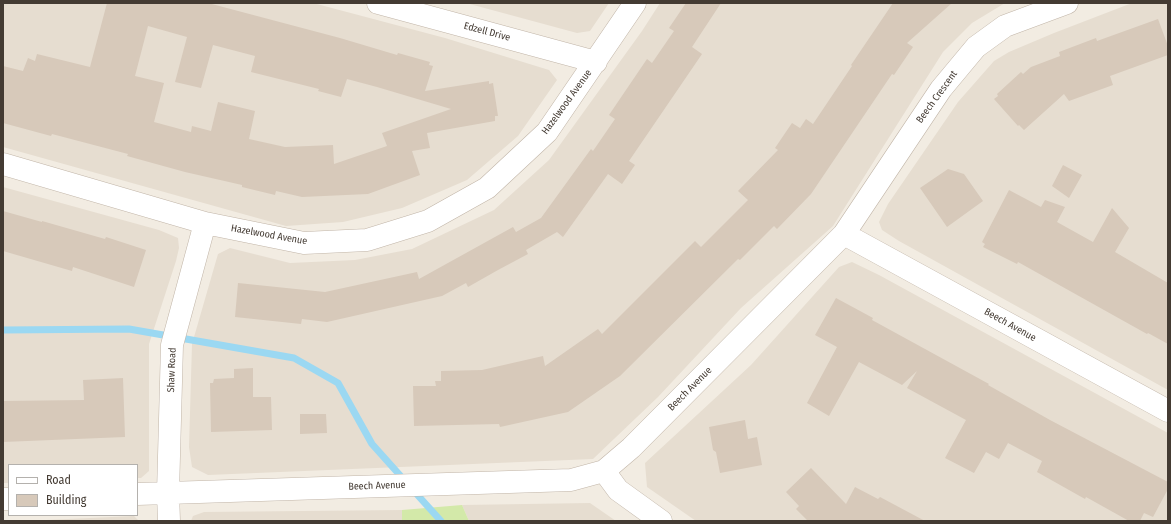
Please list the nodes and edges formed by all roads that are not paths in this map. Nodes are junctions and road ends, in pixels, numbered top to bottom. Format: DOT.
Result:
graph roads {
  1 [pos="378,3"];
  2 [pos="635,3"];
  3 [pos="1067,3"];
  4 [pos="596,62"];
  5 [pos="3,164"];
  6 [pos="205,223"];
  7 [pos="844,234"];
  8 [pos="1168,411"];
  9 [pos="604,471"];
  10 [pos="168,492"];
  11 [pos="138,494"];
  12 [pos="169,521"];
  13 [pos="661,521"];
  1 -- 4 [label="street, Edzell Drive"];
  2 -- 4 [label="street, Hazelwood Avenue"];
  3 -- 7 [label="street, Beech Crescent"];
  4 -- 6 [label="street, Hazelwood Avenue"];
  5 -- 6 [label="street, Hazelwood Avenue"];
  6 -- 10 [label="street, Shaw Road"];
  7 -- 8 [label="street, Beech Avenue"];
  7 -- 9 [label="street, Beech Avenue"];
  9 -- 10 [label="street, Beech Avenue"];
  9 -- 13 [label="street"];
  10 -- 11 [label="street, Beech Avenue"];
  10 -- 12 [label="street, Shaw Road"];
}
